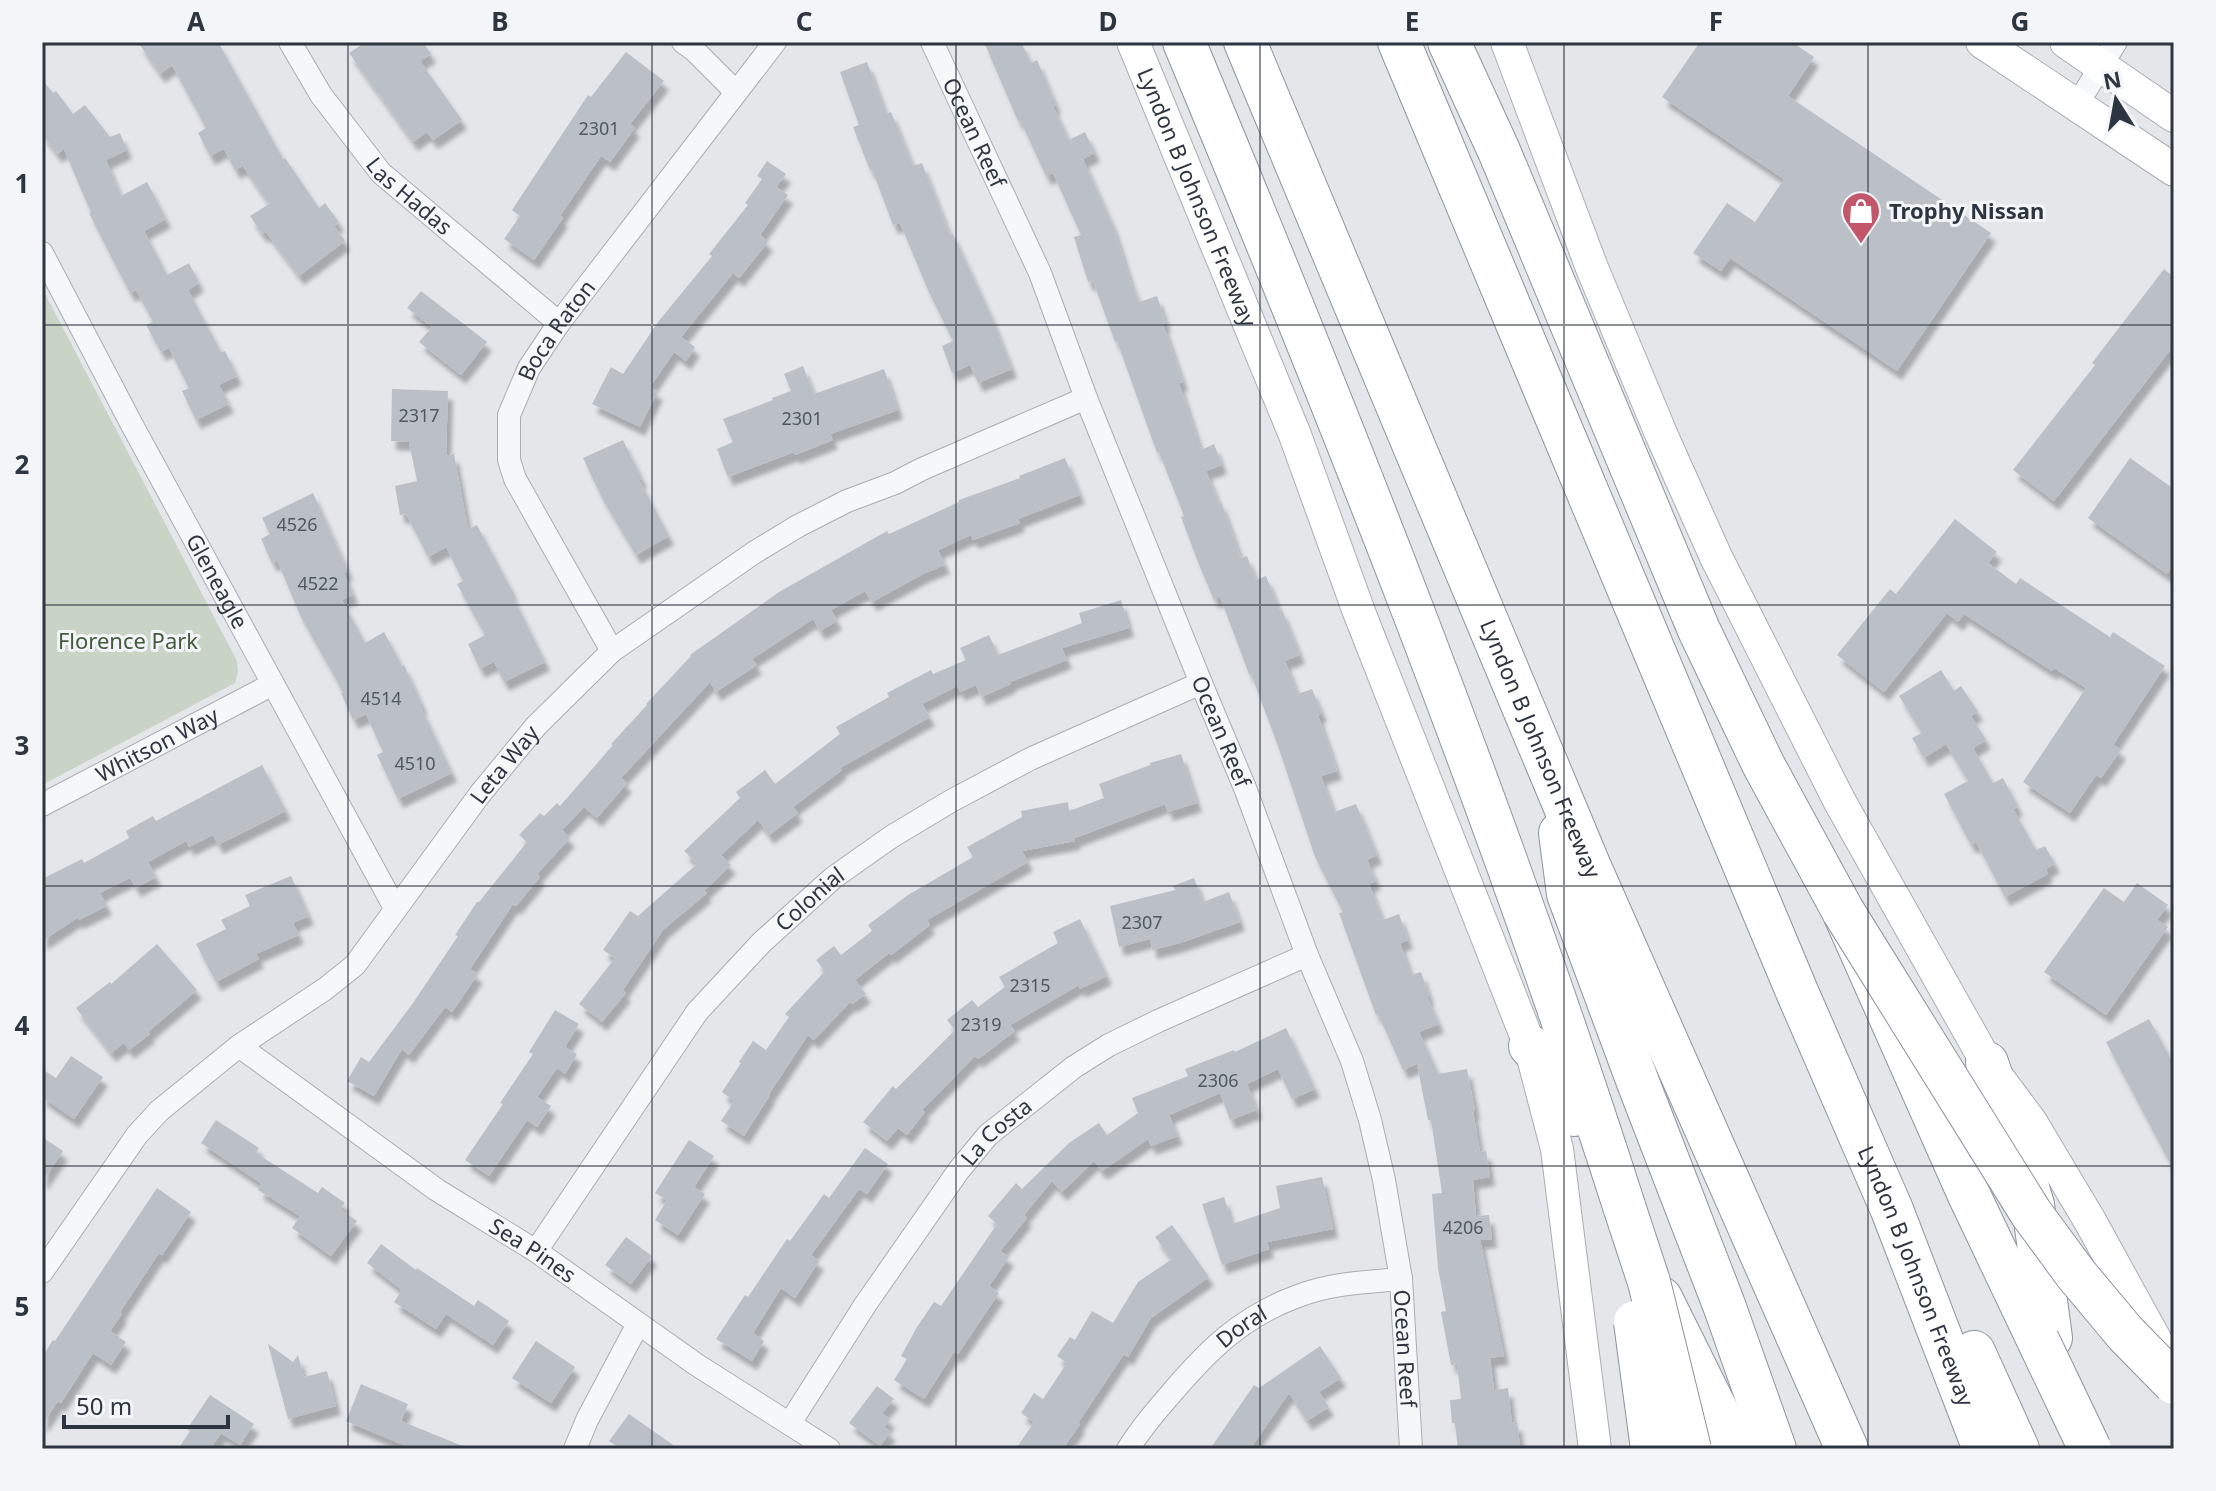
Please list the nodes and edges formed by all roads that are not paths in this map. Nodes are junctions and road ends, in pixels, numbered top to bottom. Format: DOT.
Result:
graph roads {
  1 [pos="290,42"];
  2 [pos="683,42"];
  3 [pos="775,42"];
  4 [pos="932,42"];
  5 [pos="1133,42"];
  6 [pos="1184,42"];
  7 [pos="1245,42"];
  8 [pos="1399,42"];
  9 [pos="1449,42"];
  10 [pos="1507,42"];
  11 [pos="1982,42"];
  12 [pos="2066,42"];
  13 [pos="2108,54"];
  14 [pos="736,92"];
  15 [pos="2076,106"];
  16 [pos="2174,116"];
  17 [pos="2174,170"];
  18 [pos="42,253"];
  19 [pos="559,323"];
  20 [pos="1086,398"];
  21 [pos="612,651"];
  22 [pos="1201,683"];
  23 [pos="273,684"];
  24 [pos="1551,772"];
  25 [pos="42,805"];
  26 [pos="395,908"];
  27 [pos="1843,911"];
  28 [pos="1307,955"];
  29 [pos="239,1046"];
  30 [pos="1530,1046"];
  31 [pos="1987,1063"];
  32 [pos="1622,1210"];
  33 [pos="1892,1210"];
  34 [pos="536,1251"];
  35 [pos="42,1272"];
  36 [pos="1401,1279"];
  37 [pos="638,1324"];
  38 [pos="2174,1375"];
  39 [pos="2174,1383"];
  40 [pos="790,1423"];
  41 [pos="575,1449"];
  42 [pos="829,1449"];
  43 [pos="1128,1449"];
  44 [pos="1411,1449"];
  45 [pos="1595,1449"];
  46 [pos="1652,1449"];
  47 [pos="1690,1449"];
  48 [pos="1736,1449"];
  49 [pos="1775,1449"];
  50 [pos="1847,1449"];
  51 [pos="1984,1449"];
  52 [pos="2018,1449"];
  53 [pos="2072,1449"];
  54 [pos="2090,1449"];
  1 -- 19 [label="street, Las Hadas"];
  2 -- 14 [label="street"];
  3 -- 14 [label="street, Boca Raton"];
  4 -- 20 [label="street, Ocean Reef"];
  5 -- 30 [label="main road, Lyndon B Johnson Freeway"];
  6 -- 32 [label="highway"];
  7 -- 24 [label="highway, Lyndon B Johnson Freeway"];
  8 -- 33 [label="highway, Lyndon B Johnson Freeway"];
  9 -- 27 [label="highway"];
  10 -- 31 [label="main road"];
  11 -- 15 [label="main road"];
  12 -- 13 [label="main road"];
  13 -- 15 [label="street"];
  13 -- 16 [label="main road"];
  14 -- 19 [label="street, Boca Raton"];
  15 -- 17 [label="main road"];
  18 -- 23 [label="street, Gleneagle"];
  19 -- 21 [label="street, Boca Raton"];
  20 -- 21 [label="street, Leta Way"];
  20 -- 22 [label="street, Ocean Reef"];
  21 -- 26 [label="street, Leta Way"];
  22 -- 28 [label="street, Ocean Reef"];
  22 -- 34 [label="street, Colonial"];
  23 -- 25 [label="street, Whitson Way"];
  23 -- 26 [label="street, Gleneagle"];
  24 -- 49 [label="highway"];
  24 -- 50 [label="highway, Lyndon B Johnson Freeway"];
  26 -- 29 [label="street, Leta Way"];
  27 -- 39 [label="highway, bridge"];
  27 -- 54 [label="highway, bridge"];
  28 -- 36 [label="street, Ocean Reef"];
  28 -- 40 [label="street, La Costa"];
  29 -- 34 [label="street, Sea Pines"];
  29 -- 35 [label="street, Leta Way"];
  30 -- 45 [label="main road, Lyndon B Johnson Freeway"];
  30 -- 48 [label="highway"];
  31 -- 38 [label="main road"];
  31 -- 53 [label="highway"];
  32 -- 46 [label="highway, bridge"];
  32 -- 47 [label="highway, bridge"];
  33 -- 51 [label="highway, Lyndon B Johnson Freeway"];
  33 -- 52 [label="highway"];
  34 -- 37 [label="street, Sea Pines"];
  36 -- 43 [label="street, Doral"];
  36 -- 44 [label="street, Ocean Reef"];
  37 -- 40 [label="street, Sea Pines"];
  37 -- 41 [label="street"];
  40 -- 42 [label="street, Sea Pines"];
}
